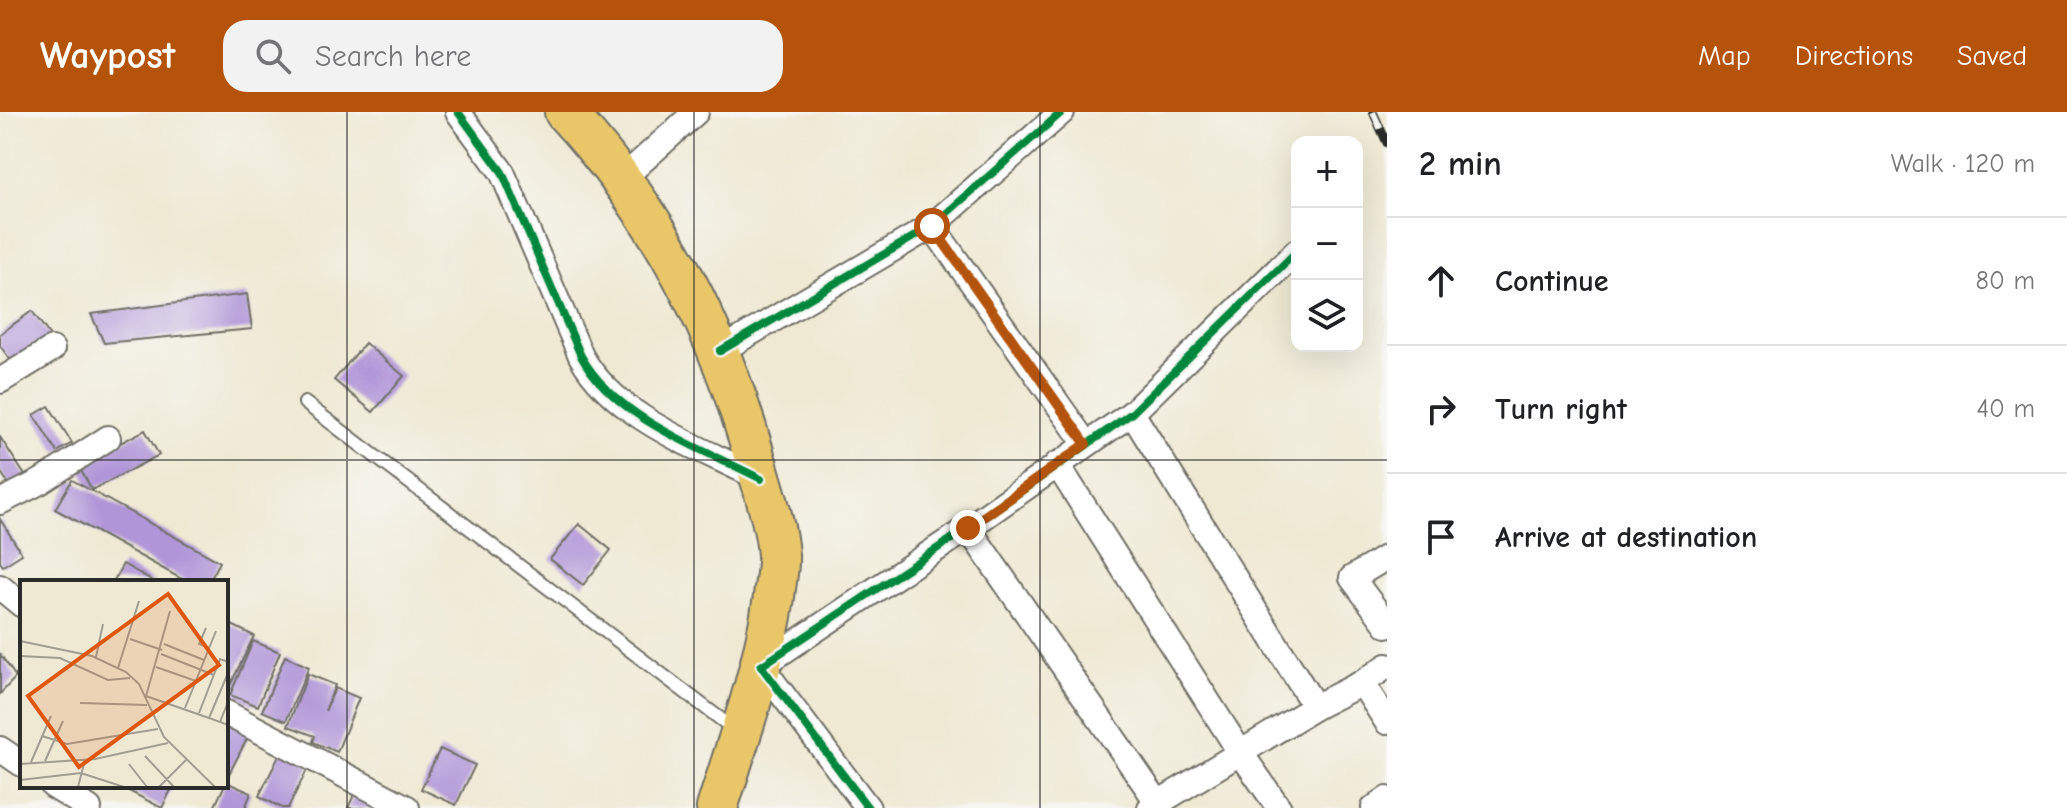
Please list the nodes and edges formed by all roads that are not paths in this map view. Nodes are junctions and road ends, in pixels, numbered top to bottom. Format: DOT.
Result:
graph roads {
  1 [pos="458,112"];
  2 [pos="565,112"];
  3 [pos="696,112"];
  4 [pos="1062,112"];
  5 [pos="622,179"];
  6 [pos="932,226"];
  7 [pos="1291,257"];
  8 [pos="52,349"];
  9 [pos="720,351"];
  10 [pos="0,381"];
  11 [pos="305,403"];
  12 [pos="1132,413"];
  13 [pos="108,438"];
  14 [pos="1086,444"];
  15 [pos="1057,464"];
  16 [pos="761,479"];
  17 [pos="0,502"];
  18 [pos="968,528"];
  19 [pos="1387,557"];
  20 [pos="0,587"];
  21 [pos="20,603"];
  22 [pos="1387,625"];
  23 [pos="761,666"];
  24 [pos="1387,666"];
  25 [pos="1362,683"];
  26 [pos="1315,707"];
  27 [pos="228,714"];
  28 [pos="1387,722"];
  29 [pos="740,734"];
  30 [pos="0,749"];
  31 [pos="1240,752"];
  32 [pos="20,763"];
  33 [pos="56,796"];
  34 [pos="1387,799"];
  35 [pos="1154,805"];
  36 [pos="89,808"];
  37 [pos="407,808"];
  38 [pos="717,808"];
  39 [pos="868,808"];
  40 [pos="1279,808"];
  41 [pos="1374,808"];
  1 -- 16 [label="street"];
  2 -- 5 [label="highway"];
  3 -- 5 [label="street"];
  4 -- 6 [label="street"];
  5 -- 9 [label="highway"];
  6 -- 9 [label="street"];
  6 -- 14 [label="street"];
  7 -- 12 [label="street"];
  8 -- 10 [label="street"];
  9 -- 16 [label="highway"];
  11 -- 29 [label="lane"];
  12 -- 14 [label="street"];
  12 -- 26 [label="street"];
  13 -- 17 [label="street"];
  14 -- 15 [label="street"];
  15 -- 18 [label="street"];
  15 -- 31 [label="street"];
  16 -- 23 [label="highway"];
  18 -- 23 [label="street"];
  18 -- 35 [label="street"];
  19 -- 22 [label="street"];
  20 -- 21 [label="street"];
  23 -- 29 [label="highway"];
  23 -- 39 [label="street"];
  24 -- 25 [label="street"];
  25 -- 26 [label="street"];
  25 -- 28 [label="street"];
  26 -- 31 [label="street"];
  27 -- 37 [label="street"];
  29 -- 38 [label="highway"];
  30 -- 32 [label="street"];
  31 -- 35 [label="street"];
  31 -- 40 [label="street"];
  33 -- 36 [label="street"];
  34 -- 41 [label="street"];
}
